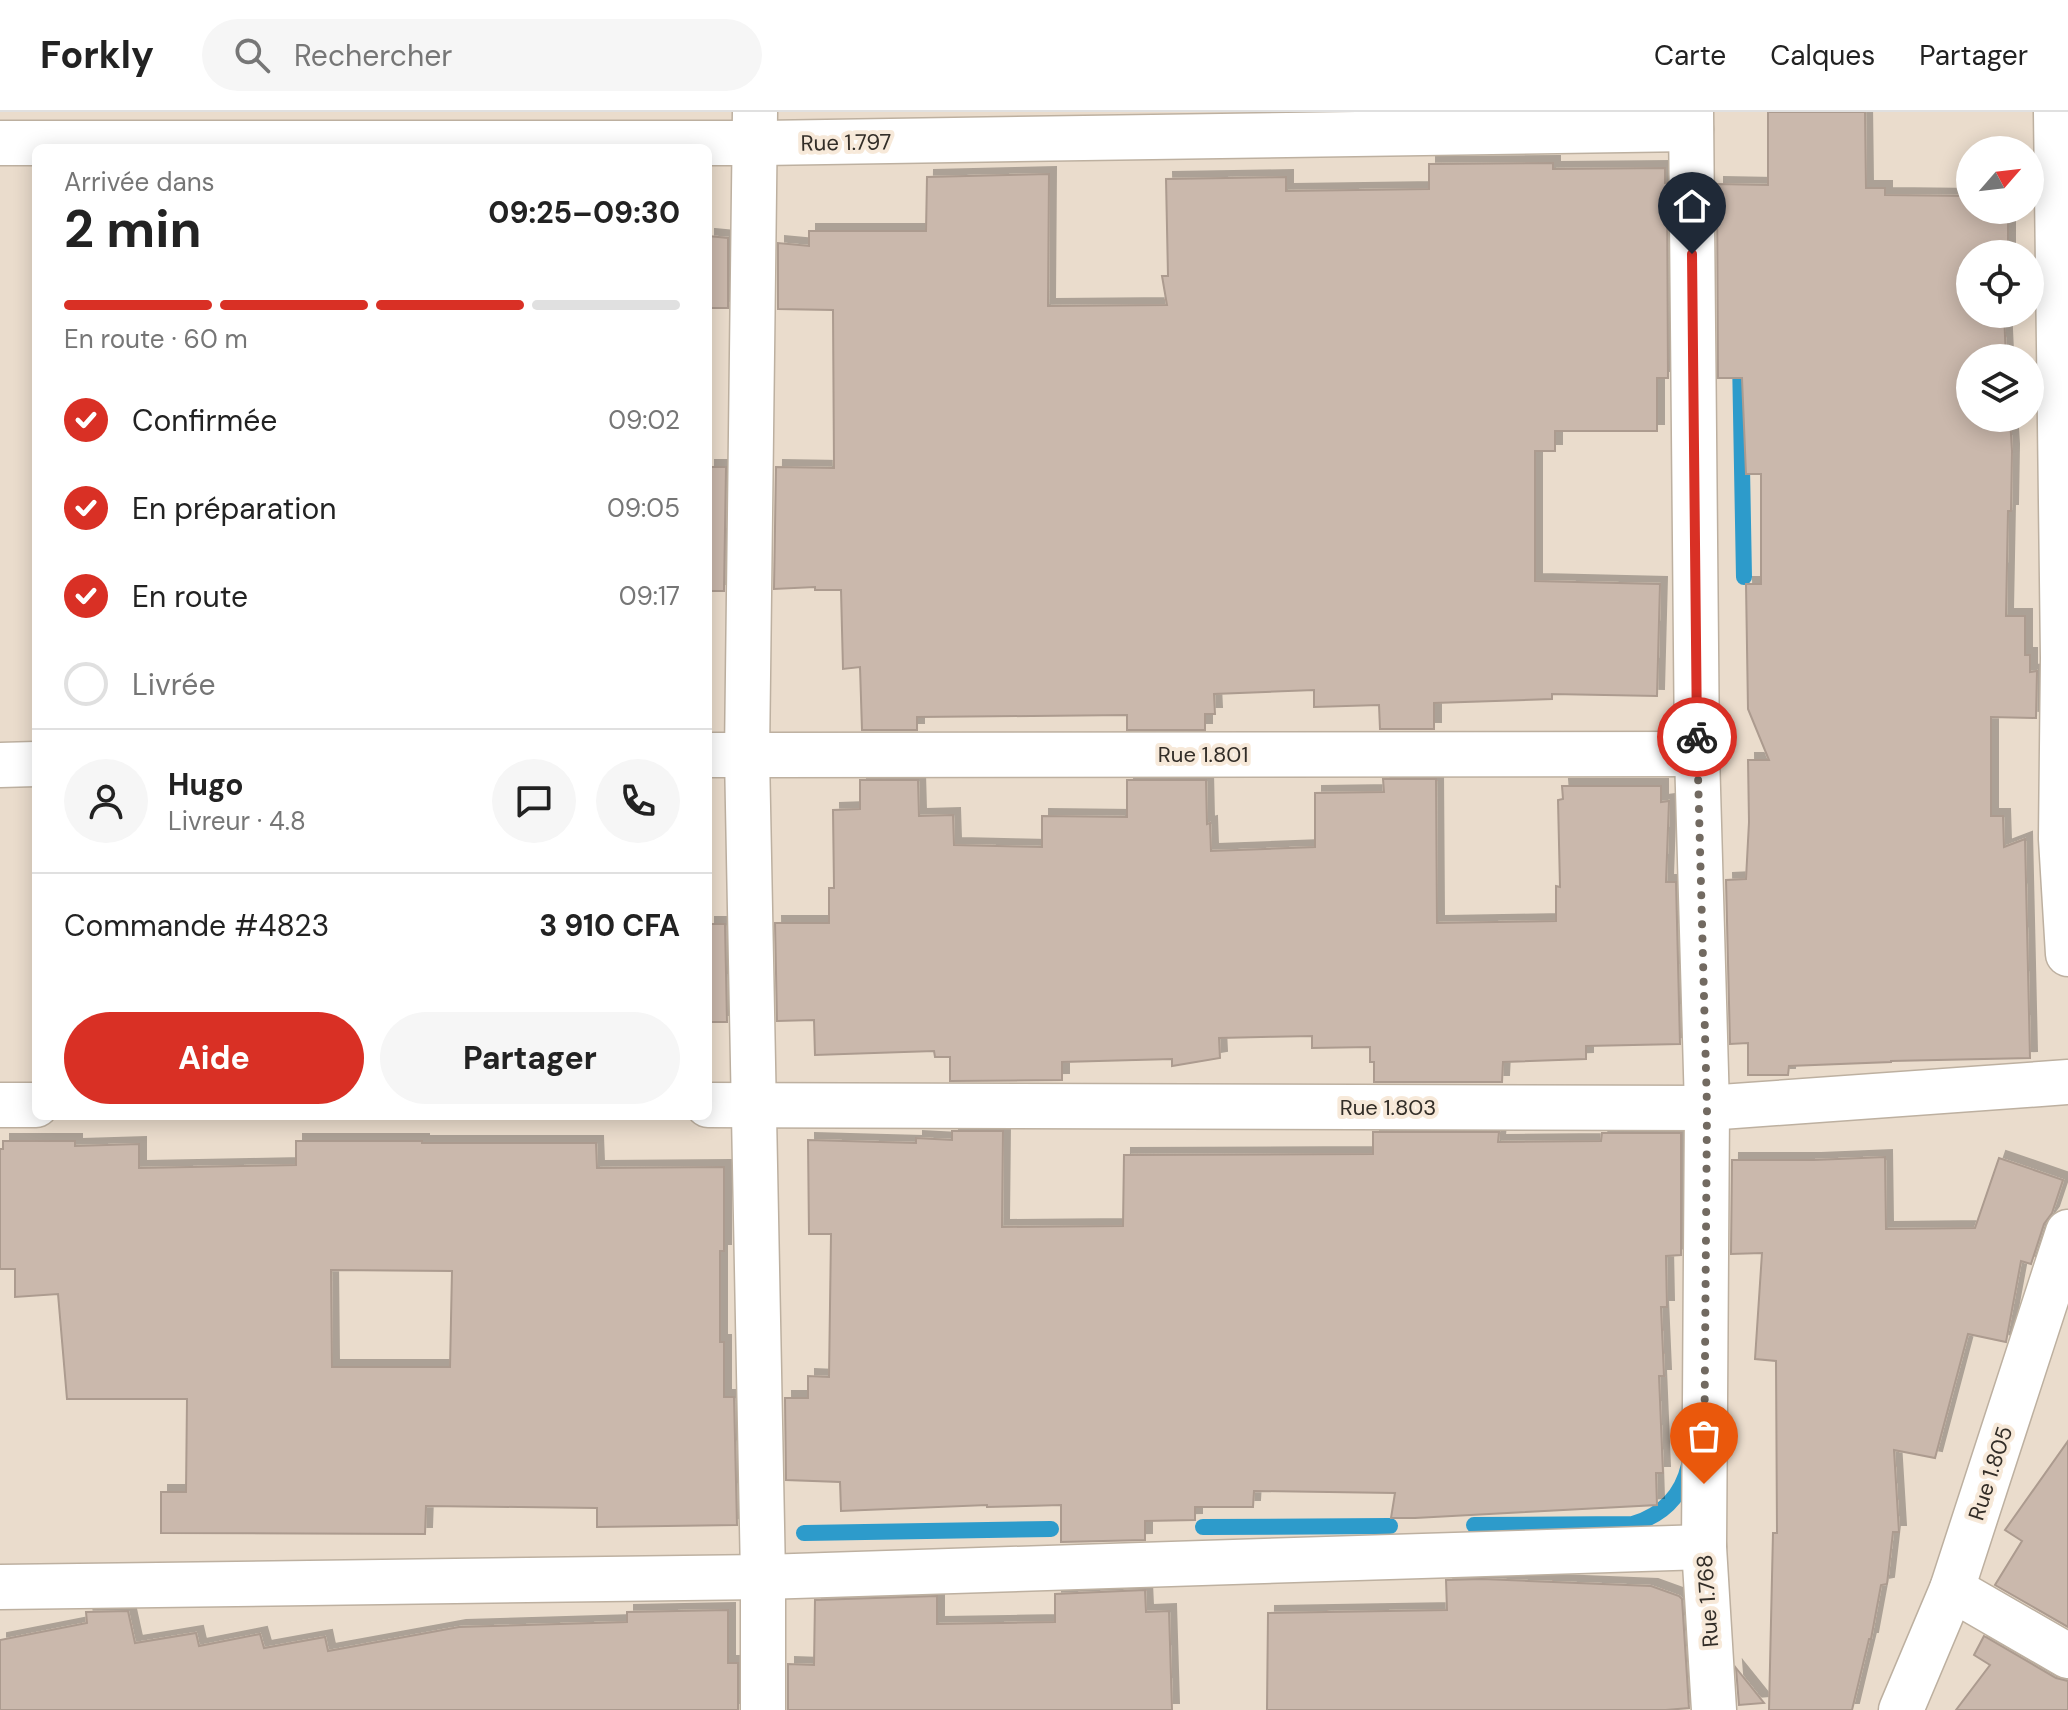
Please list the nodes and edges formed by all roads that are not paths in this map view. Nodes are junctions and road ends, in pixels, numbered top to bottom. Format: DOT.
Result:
graph roads {
  1 [pos="2056,112"];
  2 [pos="1691,120"];
  3 [pos="755,128"];
  4 [pos="0,143"];
  5 [pos="2066,656"];
  6 [pos="1697,754"];
  7 [pos="728,755"];
  8 [pos="32,764"];
  9 [pos="0,765"];
  10 [pos="2068,954"];
  11 [pos="2068,1082"];
  12 [pos="0,1105"];
  13 [pos="32,1105"];
  14 [pos="712,1105"];
  15 [pos="754,1105"];
  16 [pos="1707,1108"];
  17 [pos="2068,1232"];
  18 [pos="1704,1547"];
  19 [pos="763,1577"];
  20 [pos="0,1587"];
  21 [pos="1952,1589"];
  22 [pos="2068,1656"];
  23 [pos="763,1710"];
  24 [pos="1714,1710"];
  25 [pos="1901,1710"];
  1 -- 5 [label="street"];
  2 -- 3 [label="street, Rue 1.797"];
  2 -- 6 [label="street, Rue 1.768"];
  3 -- 4 [label="street, Rue 1.797"];
  3 -- 7 [label="street"];
  5 -- 10 [label="street"];
  6 -- 7 [label="street, Rue 1.801"];
  6 -- 16 [label="street, Rue 1.768"];
  7 -- 15 [label="street"];
  8 -- 9 [label="street"];
  11 -- 16 [label="street, Rue 1.803"];
  12 -- 13 [label="street"];
  14 -- 15 [label="street, Rue 1.803"];
  15 -- 16 [label="street, Rue 1.803"];
  15 -- 19 [label="street"];
  16 -- 18 [label="street, Rue 1.768"];
  17 -- 21 [label="street, Rue 1.805"];
  18 -- 19 [label="street"];
  18 -- 24 [label="street, Rue 1.768"];
  19 -- 20 [label="street"];
  19 -- 23 [label="street"];
  21 -- 22 [label="street"];
  21 -- 25 [label="street, Rue 1.805"];
}
